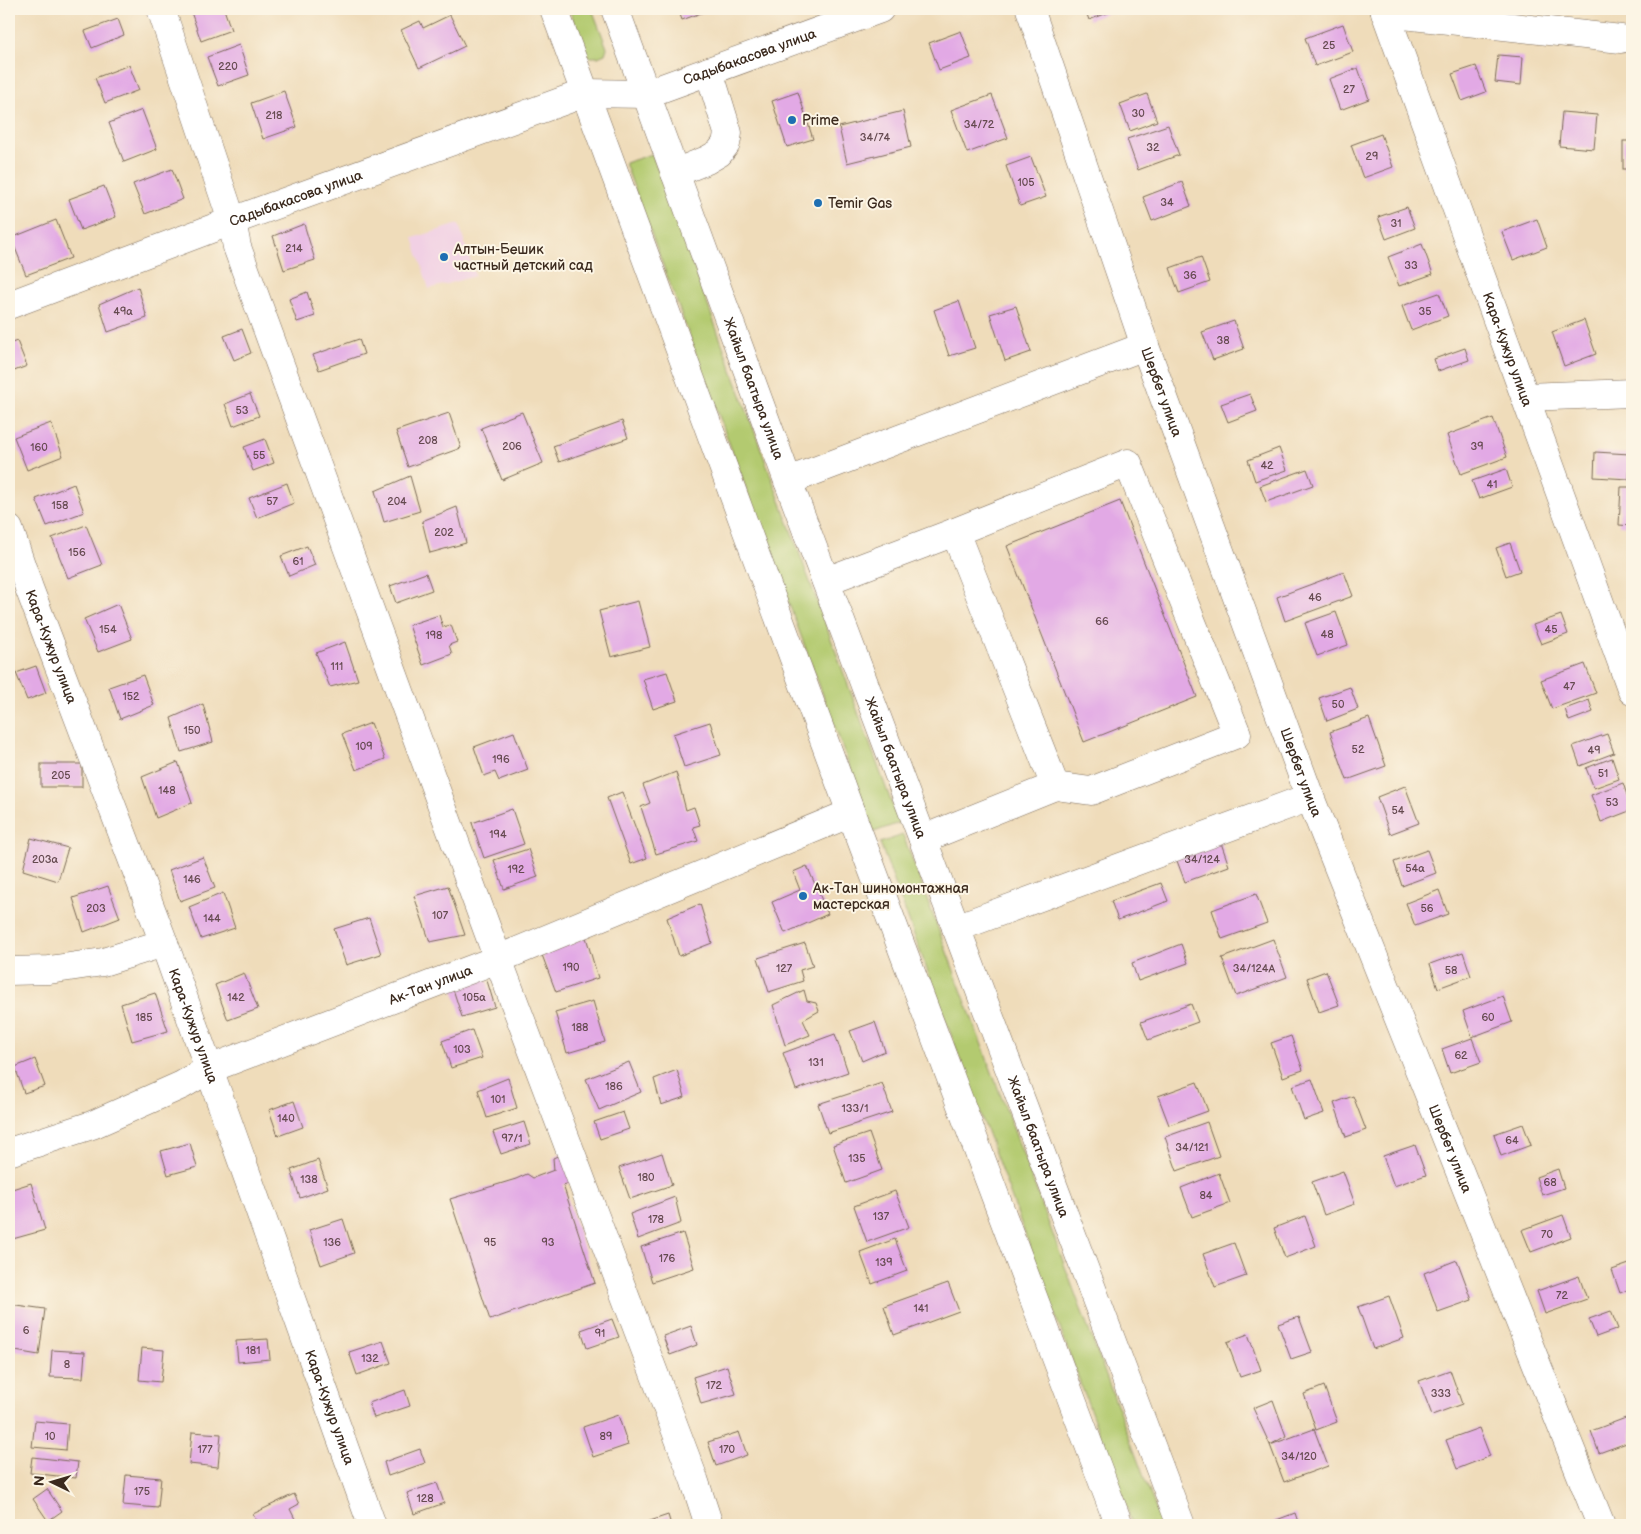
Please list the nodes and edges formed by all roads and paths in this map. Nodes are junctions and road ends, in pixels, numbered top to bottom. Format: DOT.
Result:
graph roads {
  1 [pos="162,9"];
  2 [pos="554,9"];
  3 [pos="615,9"];
  4 [pos="880,9"];
  5 [pos="1030,9"];
  6 [pos="1385,11"];
  7 [pos="1621,39"];
  8 [pos="709,71"];
  9 [pos="585,93"];
  10 [pos="646,94"];
  11 [pos="675,173"];
  12 [pos="232,221"];
  13 [pos="9,305"];
  14 [pos="1145,346"];
  15 [pos="1632,392"];
  16 [pos="1525,397"];
  17 [pos="788,481"];
  18 [pos="9,530"];
  19 [pos="955,532"];
  20 [pos="826,582"];
  21 [pos="19,594"];
  22 [pos="1632,691"];
  23 [pos="1056,786"];
  24 [pos="1310,797"];
  25 [pos="851,813"];
  26 [pos="923,839"];
  27 [pos="956,928"];
  28 [pos="164,943"];
  29 [pos="498,959"];
  30 [pos="9,971"];
  31 [pos="210,1069"];
  32 [pos="9,1152"];
  33 [pos="372,1525"];
  34 [pos="709,1525"];
  35 [pos="1120,1525"];
  36 [pos="1181,1525"];
  37 [pos="1601,1525"];
  1 -- 12 [label="street"];
  2 -- 9 [label="street"];
  3 -- 10 [label="street, Жайыл баатыра улица"];
  4 -- 8 [label="street, Садыбакасова улица"];
  5 -- 14 [label="street, Шербет улица"];
  6 -- 7 [label="street"];
  6 -- 16 [label="street, Кара-Кужур улица"];
  8 -- 10 [label="street, Садыбакасова улица"];
  8 -- 11 [label="street"];
  9 -- 10 [label="street"];
  9 -- 12 [label="street, Садыбакасова улица"];
  9 -- 25 [label="street"];
  10 -- 11 [label="street, Жайыл баатыра улица"];
  11 -- 17 [label="street, Жайыл баатыра улица"];
  12 -- 13 [label="street, Садыбакасова улица"];
  12 -- 29 [label="street"];
  14 -- 17 [label="street"];
  14 -- 24 [label="street, Шербет улица"];
  15 -- 16 [label="street"];
  16 -- 22 [label="street, Кара-Кужур улица"];
  17 -- 20 [label="street, Жайыл баатыра улица"];
  18 -- 21 [label="street, Кара-Кужур улица"];
  19 -- 20 [label="street"];
  19 -- 23 [label="street"];
  19 -- 23 [label="street"];
  20 -- 26 [label="street, Жайыл баатыра улица"];
  21 -- 28 [label="street, Кара-Кужур улица"];
  23 -- 26 [label="street"];
  24 -- 27 [label="street"];
  24 -- 37 [label="street, Шербет улица"];
  25 -- 29 [label="street, Ак-Тан улица"];
  25 -- 35 [label="street"];
  26 -- 27 [label="street, Жайыл баатыра улица"];
  27 -- 36 [label="street, Жайыл баатыра улица"];
  28 -- 30 [label="street"];
  28 -- 31 [label="street, Кара-Кужур улица"];
  29 -- 31 [label="street, Ак-Тан улица"];
  29 -- 34 [label="street"];
  31 -- 32 [label="street, Ак-Тан улица"];
  31 -- 33 [label="street, Кара-Кужур улица"];
}
